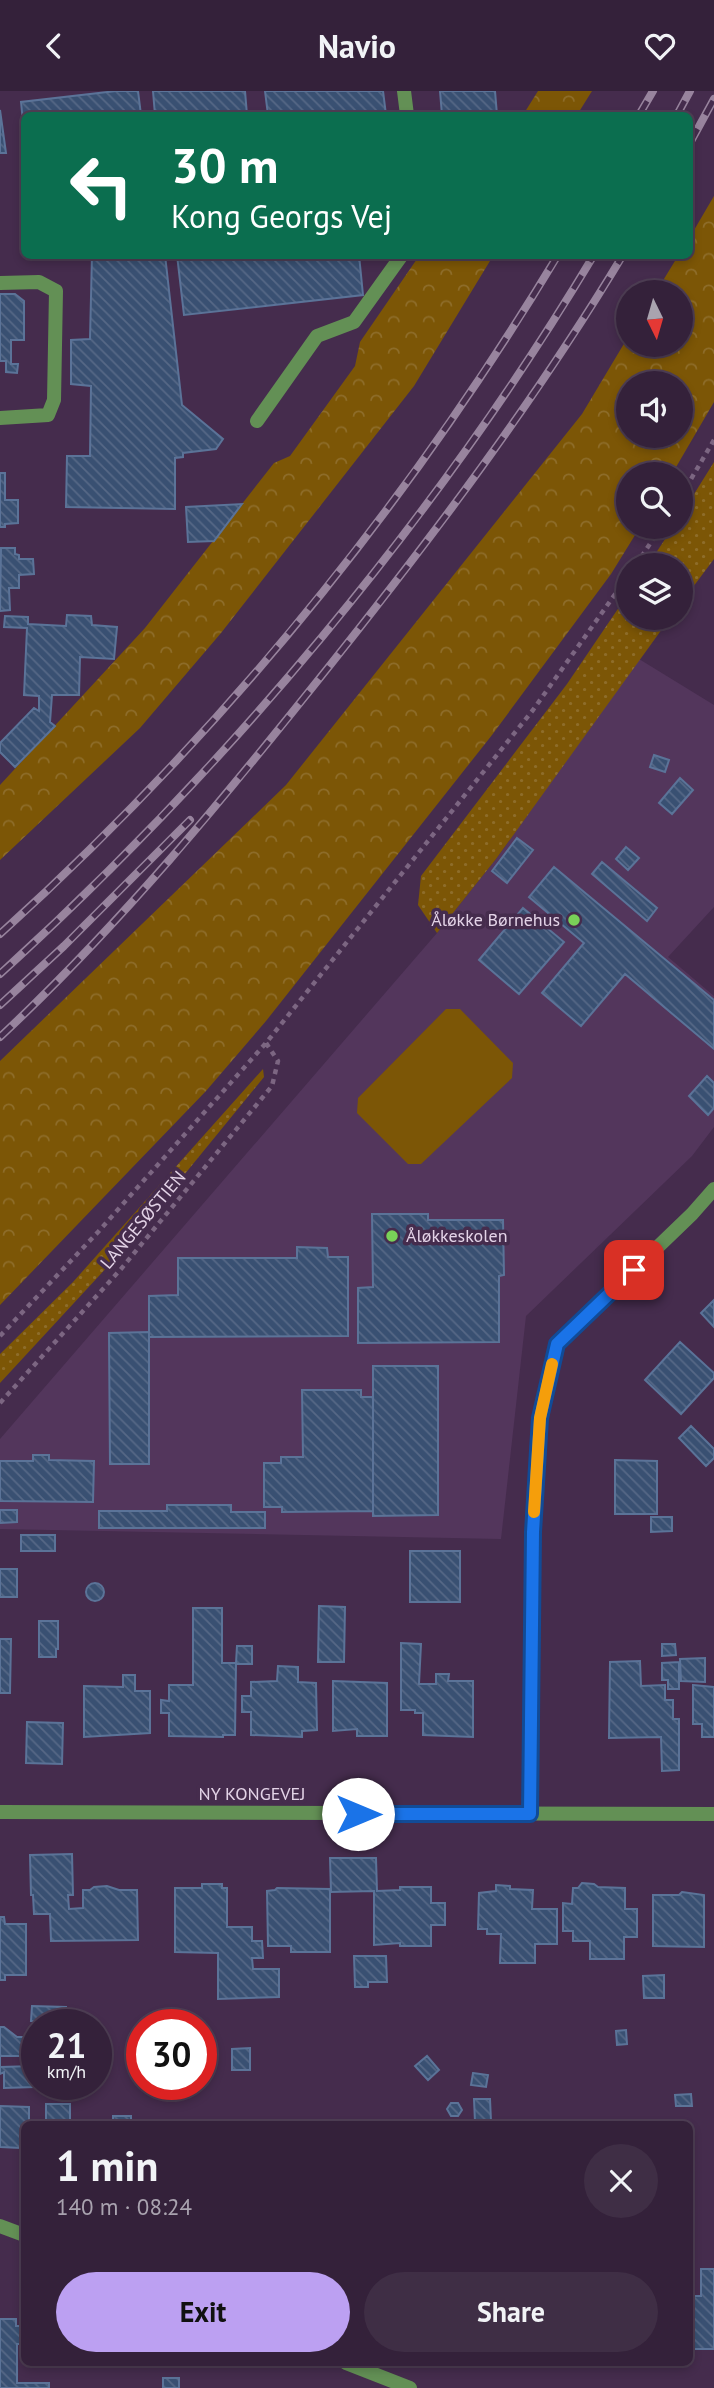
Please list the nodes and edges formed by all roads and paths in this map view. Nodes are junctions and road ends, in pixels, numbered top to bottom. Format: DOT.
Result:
graph roads {
  1 [pos="404,91"];
  2 [pos="407,112"];
  3 [pos="399,259"];
  4 [pos="0,283"];
  5 [pos="0,418"];
  6 [pos="257,421"];
  7 [pos="714,440"];
  8 [pos="693,476"];
  9 [pos="616,593"];
  10 [pos="266,1043"];
  11 [pos="714,1189"];
  12 [pos="0,1336"];
  13 [pos="0,1403"];
  14 [pos="0,1812"];
  15 [pos="530,1814"];
  16 [pos="714,1814"];
  17 [pos="0,2226"];
  18 [pos="21,2234"];
  19 [pos="354,2366"];
  20 [pos="410,2388"];
  1 -- 2 [label="street"];
  3 -- 6 [label="street"];
  4 -- 5 [label="street"];
  7 -- 8 [label="path"];
  9 -- 10 [label="path"];
  10 -- 12 [label="path"];
  10 -- 13 [label="path, LANGESØSTIEN"];
  11 -- 15 [label="street"];
  14 -- 15 [label="street, NY KONGEVEJ"];
  15 -- 16 [label="street, NY KONGEVEJ"];
  17 -- 18 [label="street"];
  19 -- 20 [label="street"];
}
